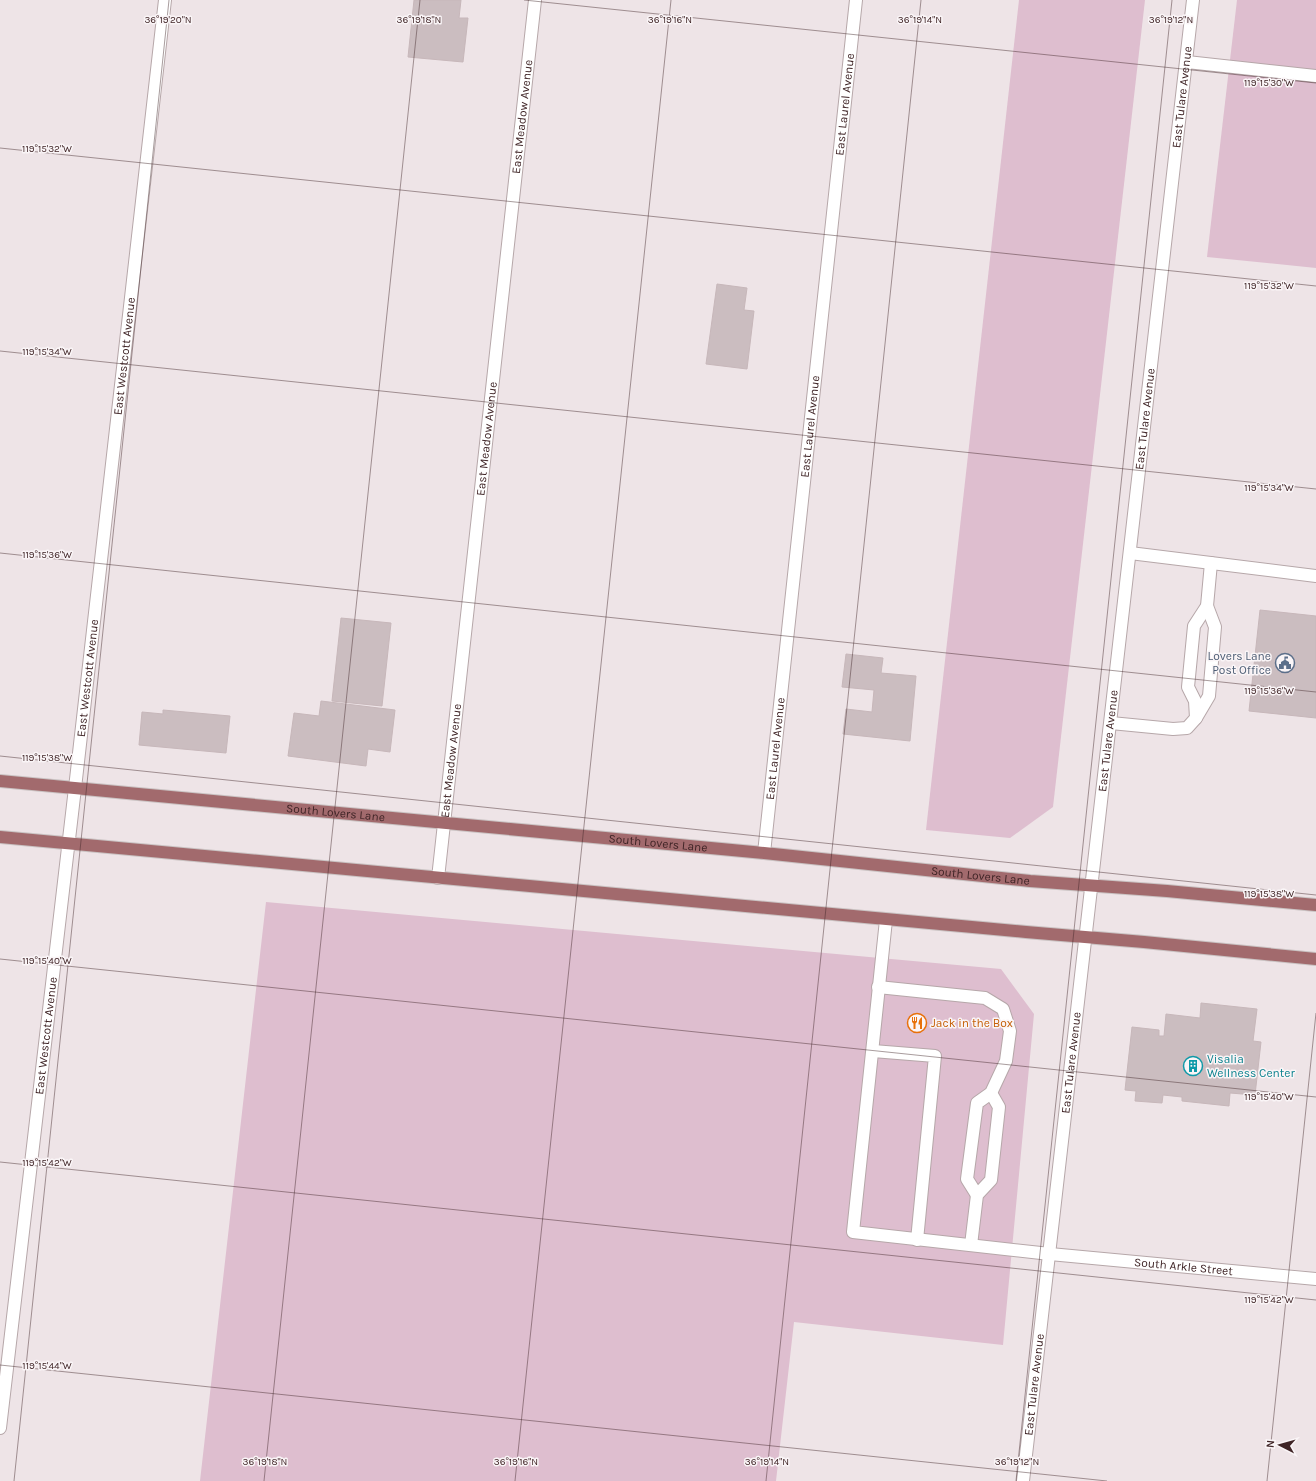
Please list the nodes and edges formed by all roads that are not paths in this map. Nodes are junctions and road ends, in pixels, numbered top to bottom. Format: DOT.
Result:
graph roads {
  1 [pos="166,0"];
  2 [pos="535,0"];
  3 [pos="856,0"];
  4 [pos="1194,0"];
  5 [pos="1187,62"];
  6 [pos="1316,76"];
  7 [pos="1130,553"];
  8 [pos="1211,563"];
  9 [pos="1316,576"];
  10 [pos="1207,606"];
  11 [pos="1196,718"];
  12 [pos="1111,723"];
  13 [pos="0,781"];
  14 [pos="75,788"];
  15 [pos="444,823"];
  16 [pos="0,837"];
  17 [pos="69,843"];
  18 [pos="764,853"];
  19 [pos="438,878"];
  20 [pos="1092,885"];
  21 [pos="1316,905"];
  22 [pos="886,920"];
  23 [pos="1086,937"];
  24 [pos="1316,960"];
  25 [pos="878,987"];
  26 [pos="873,1051"];
  27 [pos="991,1093"];
  28 [pos="977,1195"];
  29 [pos="917,1240"];
  30 [pos="971,1245"];
  31 [pos="1050,1254"];
  32 [pos="1316,1279"];
  33 [pos="0,1428"];
  34 [pos="1023,1481"];
  1 -- 14 [label="street, East Westcott Avenue"];
  2 -- 15 [label="street, East Meadow Avenue"];
  3 -- 18 [label="street, East Laurel Avenue"];
  4 -- 5 [label="street, East Tulare Avenue"];
  5 -- 6 [label="street"];
  5 -- 7 [label="street, East Tulare Avenue"];
  7 -- 8 [label="street"];
  7 -- 12 [label="street, East Tulare Avenue"];
  8 -- 9 [label="street"];
  8 -- 10 [label="street"];
  10 -- 11 [label="street"];
  10 -- 11 [label="street"];
  11 -- 12 [label="street"];
  12 -- 20 [label="street, East Tulare Avenue"];
  13 -- 14 [label="main road, South Lovers Lane"];
  14 -- 15 [label="main road, South Lovers Lane"];
  14 -- 17 [label="street, East Westcott Avenue"];
  15 -- 18 [label="main road, South Lovers Lane"];
  15 -- 19 [label="street, East Meadow Avenue"];
  16 -- 17 [label="main road"];
  17 -- 19 [label="main road"];
  17 -- 33 [label="street, East Westcott Avenue"];
  18 -- 20 [label="main road, South Lovers Lane"];
  19 -- 22 [label="main road"];
  20 -- 21 [label="main road, South Lovers Lane"];
  20 -- 23 [label="street, East Tulare Avenue"];
  22 -- 23 [label="main road"];
  22 -- 25 [label="street"];
  23 -- 24 [label="main road"];
  23 -- 31 [label="street, East Tulare Avenue"];
  25 -- 26 [label="street"];
  25 -- 27 [label="street"];
  26 -- 29 [label="street"];
  26 -- 29 [label="street, South Arkle Street"];
  27 -- 28 [label="street"];
  27 -- 28 [label="street"];
  28 -- 30 [label="street"];
  29 -- 30 [label="street, South Arkle Street"];
  30 -- 31 [label="street, South Arkle Street"];
  31 -- 32 [label="street, South Arkle Street"];
  31 -- 34 [label="street, East Tulare Avenue"];
}
